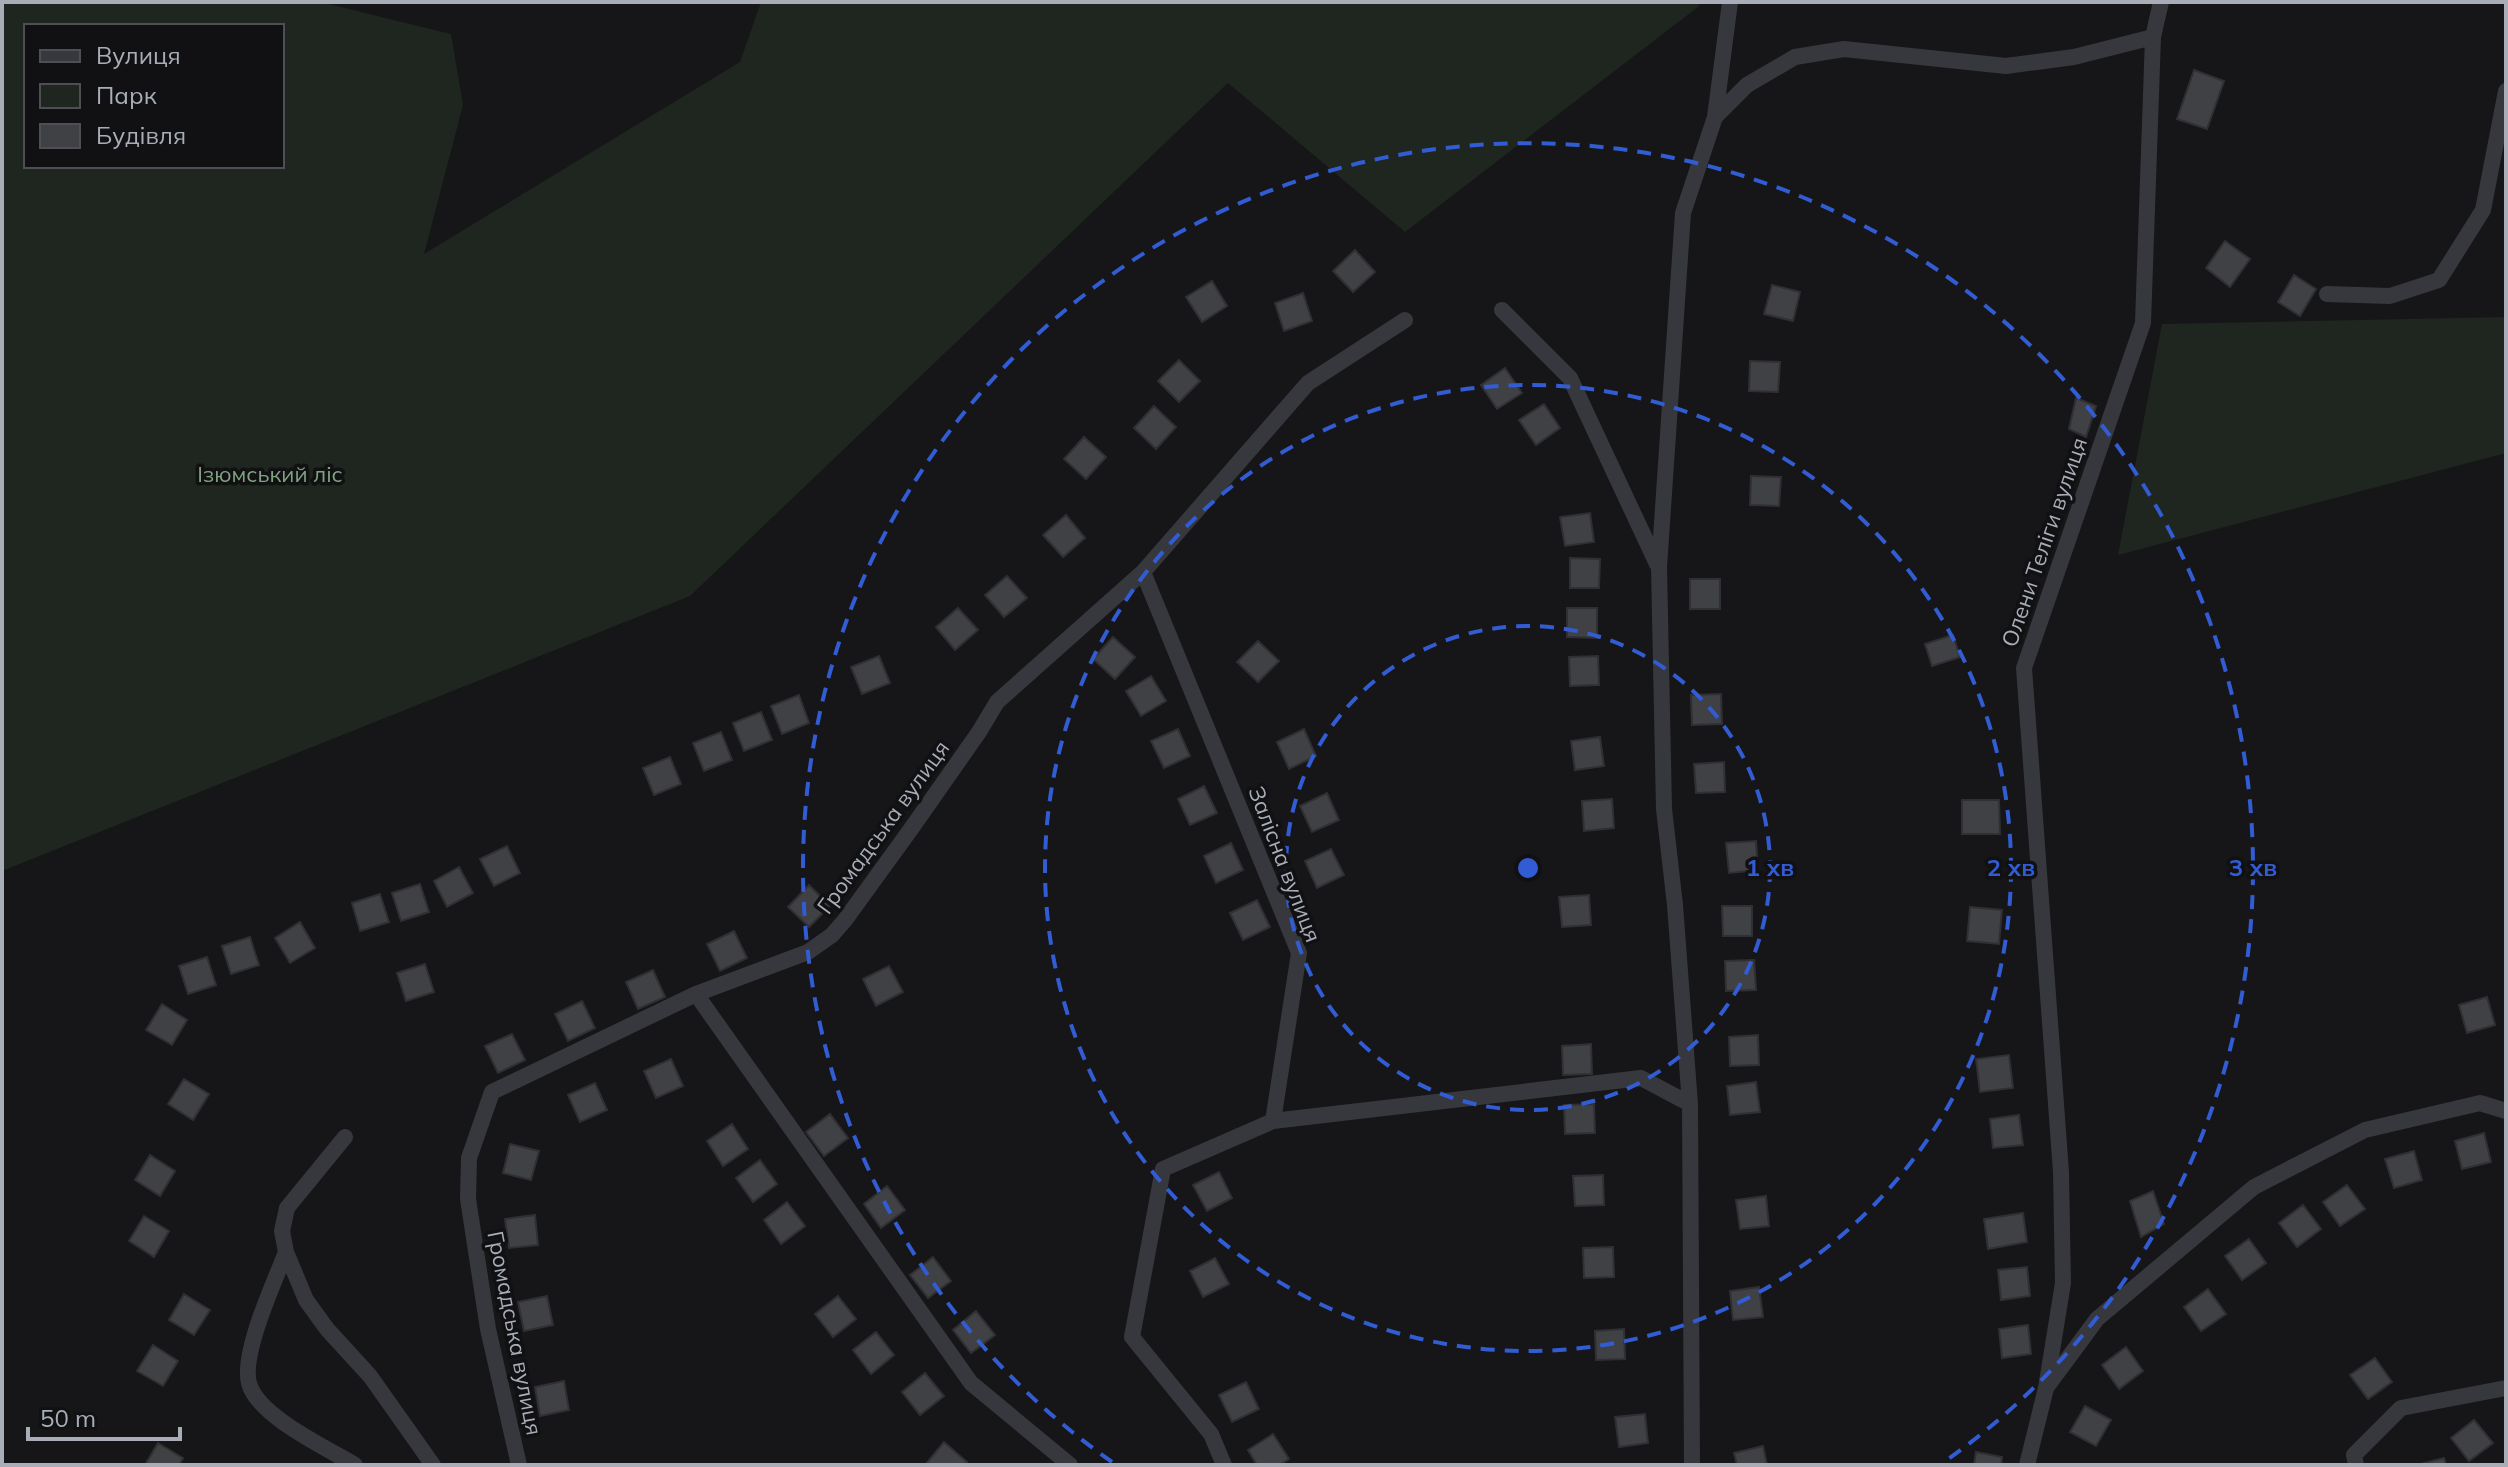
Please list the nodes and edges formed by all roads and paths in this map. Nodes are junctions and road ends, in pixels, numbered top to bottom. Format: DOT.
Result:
graph roads {
  1 [pos="1730,2"];
  2 [pos="2161,2"];
  3 [pos="2153,37"];
  4 [pos="2506,91"];
  5 [pos="1715,117"];
  6 [pos="2327,294"];
  7 [pos="1502,310"];
  8 [pos="1405,320"];
  9 [pos="1659,567"];
  10 [pos="1143,572"];
  11 [pos="696,994"];
  12 [pos="2506,1095"];
  13 [pos="2480,1103"];
  14 [pos="1690,1104"];
  15 [pos="2506,1111"];
  16 [pos="1273,1121"];
  17 [pos="345,1137"];
  18 [pos="286,1252"];
  19 [pos="2046,1388"];
  20 [pos="2506,1388"];
  21 [pos="355,1465"];
  22 [pos="433,1465"];
  23 [pos="519,1465"];
  24 [pos="1070,1465"];
  25 [pos="1224,1465"];
  26 [pos="1692,1465"];
  27 [pos="2027,1465"];
  28 [pos="2356,1465"];
  1 -- 5 [label="street"];
  2 -- 3 [label="street, Олени Теліги вулиця"];
  3 -- 5 [label="street"];
  3 -- 19 [label="street, Олени Теліги вулиця"];
  4 -- 6 [label="street"];
  5 -- 9 [label="street"];
  7 -- 9 [label="street"];
  8 -- 10 [label="street, Громадська вулиця"];
  9 -- 14 [label="street"];
  10 -- 11 [label="street, Громадська вулиця"];
  10 -- 16 [label="street, Залісна вулиця"];
  11 -- 23 [label="street, Громадська вулиця"];
  11 -- 24 [label="street"];
  12 -- 13 [label="street, Олени Теліги вулиця"];
  13 -- 15 [label="street"];
  13 -- 19 [label="street, Олени Теліги вулиця"];
  14 -- 16 [label="street"];
  14 -- 26 [label="street"];
  16 -- 25 [label="street"];
  17 -- 18 [label="street"];
  18 -- 21 [label="street"];
  18 -- 22 [label="street"];
  19 -- 27 [label="street, Олени Теліги вулиця"];
  20 -- 28 [label="street"];
}
